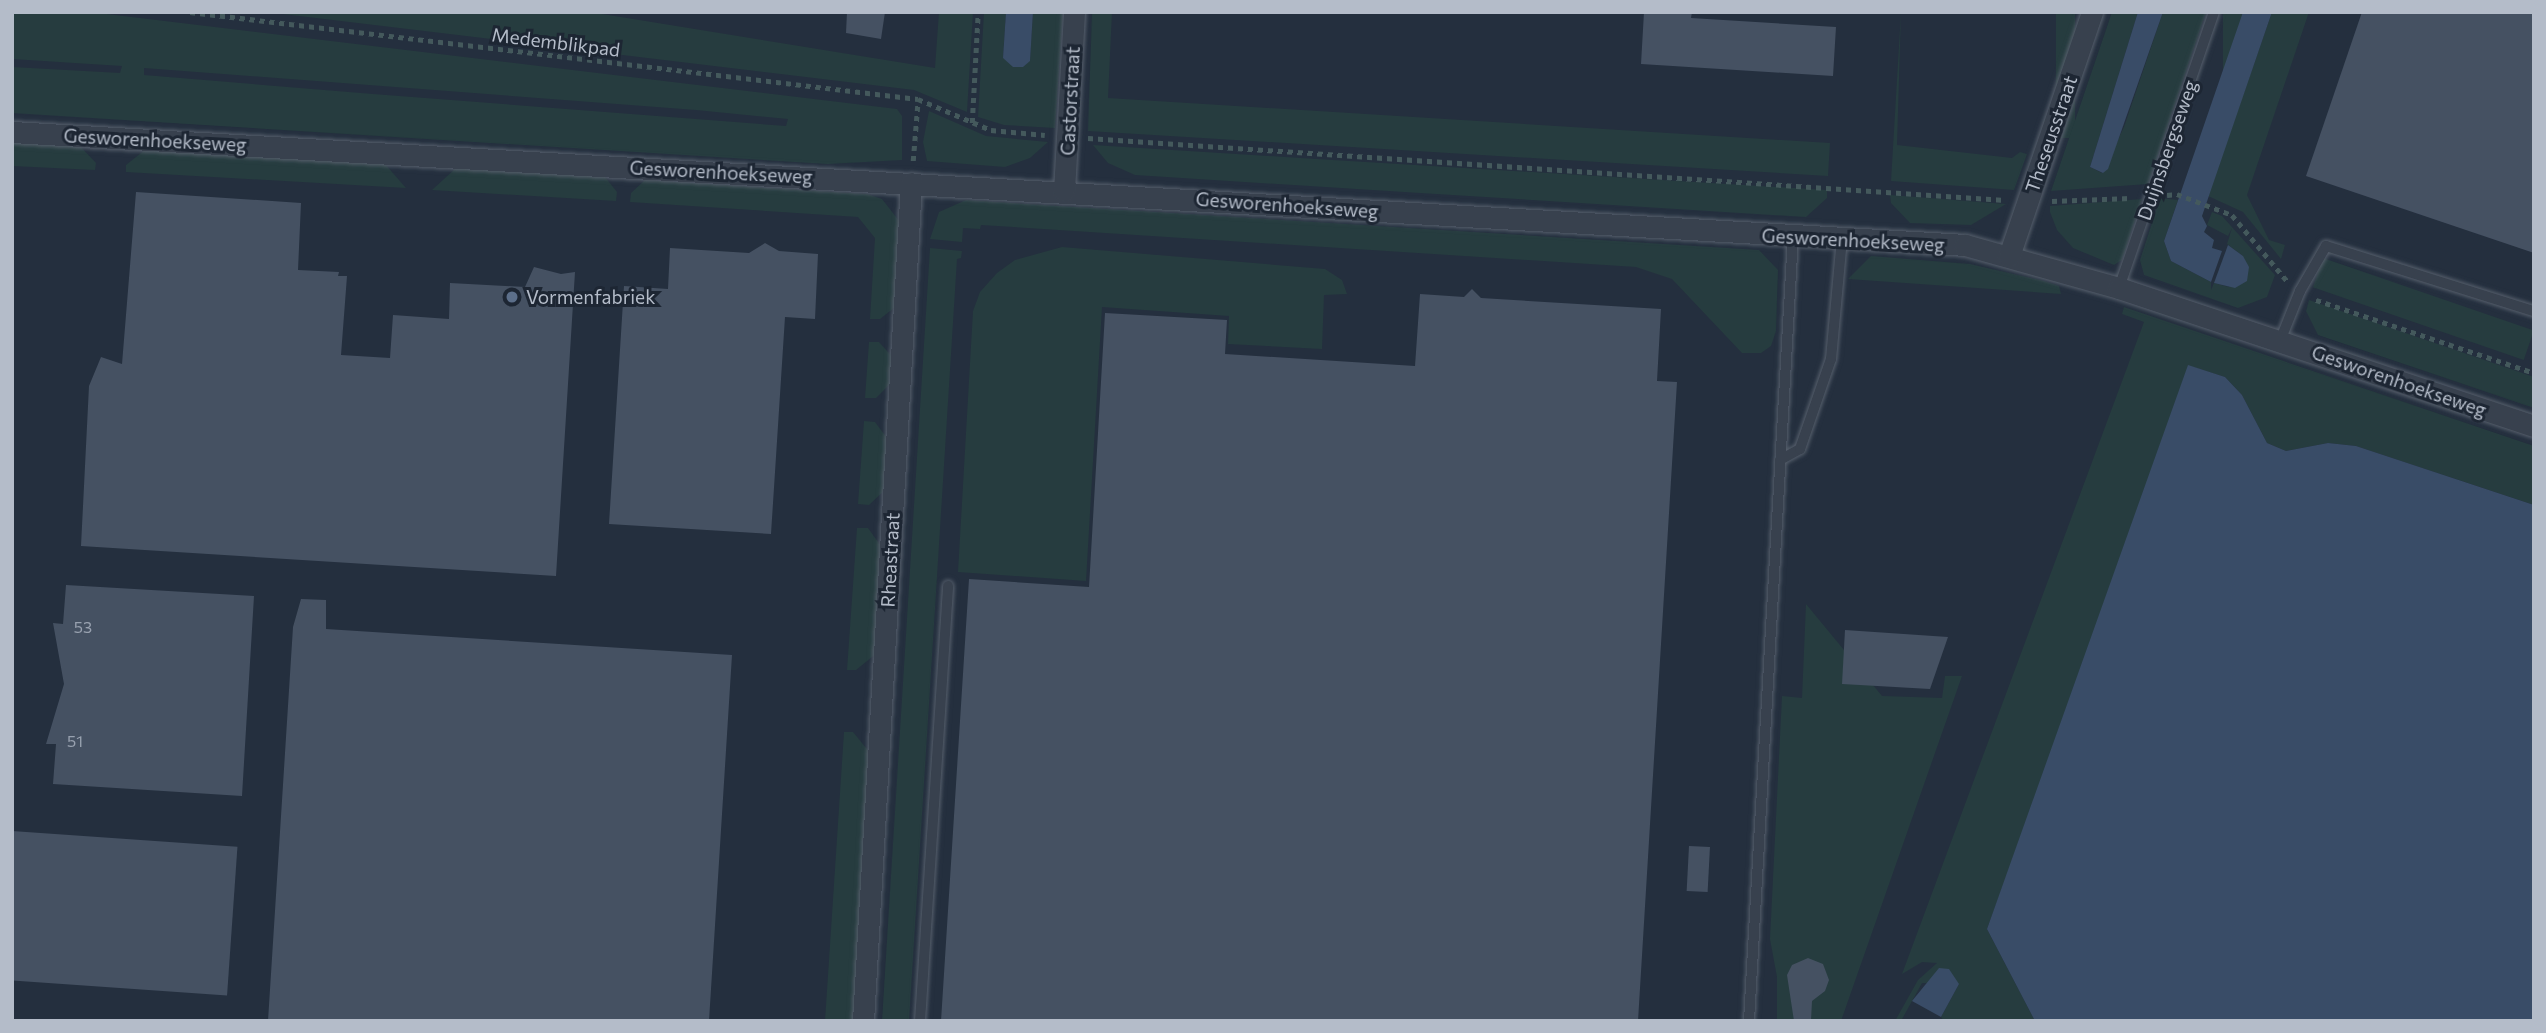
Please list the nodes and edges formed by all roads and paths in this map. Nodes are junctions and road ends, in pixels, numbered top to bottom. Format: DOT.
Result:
graph roads {
  1 [pos="190,12"];
  2 [pos="978,12"];
  3 [pos="1074,12"];
  4 [pos="2092,12"];
  5 [pos="2214,12"];
  6 [pos="918,99"];
  7 [pos="972,123"];
  8 [pos="12,132"];
  9 [pos="1069,137"];
  10 [pos="911,183"];
  11 [pos="1064,191"];
  12 [pos="2152,197"];
  13 [pos="2028,201"];
  14 [pos="1793,237"];
  15 [pos="1842,239"];
  16 [pos="2009,256"];
  17 [pos="2119,288"];
  18 [pos="2300,291"];
  19 [pos="2534,311"];
  20 [pos="2280,341"];
  21 [pos="2534,373"];
  22 [pos="2534,426"];
  23 [pos="1780,460"];
  24 [pos="948,586"];
  25 [pos="863,1021"];
  26 [pos="920,1021"];
  27 [pos="1749,1021"];
  1 -- 6 [label="path, Medemblikpad"];
  2 -- 7 [label="path"];
  3 -- 9 [label="street, Castorstraat"];
  4 -- 13 [label="street, Theseusstraat"];
  5 -- 12 [label="lane, Duijnsbergseweg"];
  6 -- 7 [label="path"];
  6 -- 10 [label="path"];
  7 -- 9 [label="path"];
  8 -- 10 [label="street, Gesworenhoekseweg"];
  9 -- 11 [label="street, Castorstraat"];
  9 -- 13 [label="path"];
  10 -- 11 [label="street, Gesworenhoekseweg"];
  10 -- 25 [label="street, Rheastraat"];
  11 -- 14 [label="street, Gesworenhoekseweg"];
  12 -- 13 [label="path"];
  12 -- 17 [label="lane, Duijnsbergseweg"];
  12 -- 18 [label="path"];
  13 -- 16 [label="street, Theseusstraat"];
  14 -- 15 [label="street, Gesworenhoekseweg"];
  14 -- 23 [label="lane"];
  15 -- 16 [label="street, Gesworenhoekseweg"];
  15 -- 23 [label="lane"];
  16 -- 17 [label="street, Gesworenhoekseweg"];
  17 -- 20 [label="street, Gesworenhoekseweg"];
  18 -- 19 [label="lane"];
  18 -- 20 [label="lane"];
  18 -- 21 [label="path"];
  20 -- 22 [label="street, Gesworenhoekseweg"];
  23 -- 27 [label="lane"];
  24 -- 26 [label="lane"];
}
